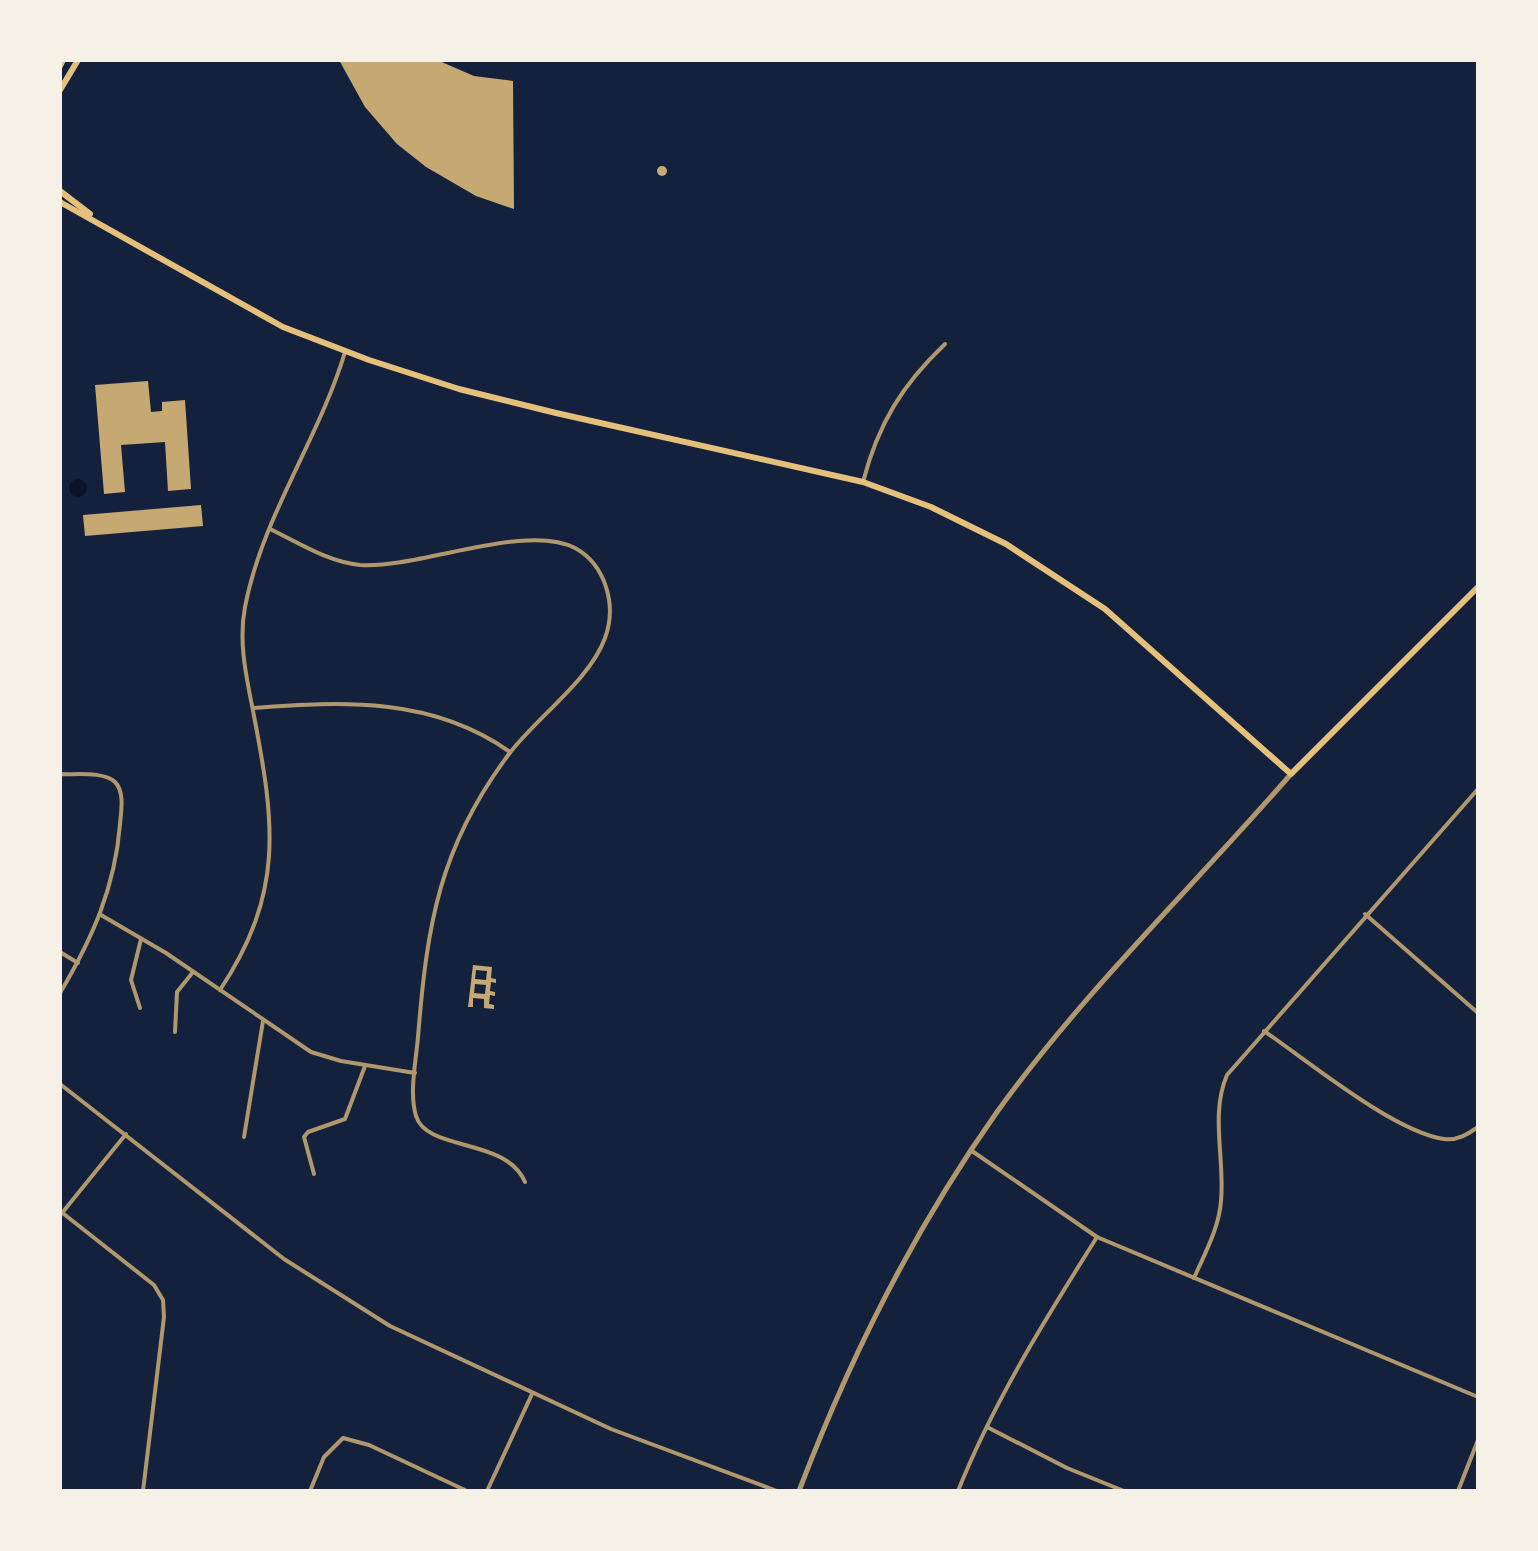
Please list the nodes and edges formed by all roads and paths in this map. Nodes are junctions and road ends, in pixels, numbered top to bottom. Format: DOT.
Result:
graph roads {
  1 [pos="63,60"];
  2 [pos="78,60"];
  3 [pos="60,66"];
  4 [pos="60,90"];
  5 [pos="60,191"];
  6 [pos="60,202"];
  7 [pos="99,222"];
  8 [pos="945,344"];
  9 [pos="346,349"];
  10 [pos="863,482"];
  11 [pos="270,529"];
  12 [pos="1478,587"];
  13 [pos="253,708"];
  14 [pos="510,752"];
  15 [pos="60,774"];
  16 [pos="1291,774"];
  17 [pos="1478,789"];
  18 [pos="1365,914"];
  19 [pos="101,915"];
  20 [pos="141,939"];
  21 [pos="60,952"];
  22 [pos="78,963"];
  23 [pos="193,972"];
  24 [pos="220,990"];
  25 [pos="60,993"];
  26 [pos="140,1008"];
  27 [pos="1478,1013"];
  28 [pos="263,1021"];
  29 [pos="1264,1031"];
  30 [pos="175,1032"];
  31 [pos="365,1066"];
  32 [pos="416,1073"];
  33 [pos="60,1084"];
  34 [pos="1478,1127"];
  35 [pos="126,1133"];
  36 [pos="244,1137"];
  37 [pos="972,1151"];
  38 [pos="314,1174"];
  39 [pos="525,1182"];
  40 [pos="61,1212"];
  41 [pos="1097,1237"];
  42 [pos="1194,1278"];
  43 [pos="532,1394"];
  44 [pos="1478,1397"];
  45 [pos="987,1427"];
  46 [pos="1478,1440"];
  47 [pos="143,1491"];
  48 [pos="310,1491"];
  49 [pos="467,1491"];
  50 [pos="487,1491"];
  51 [pos="777,1491"];
  52 [pos="799,1491"];
  53 [pos="958,1491"];
  54 [pos="1124,1491"];
  55 [pos="1458,1491"];
  1 -- 3 [label="main road"];
  2 -- 4 [label="main road"];
  5 -- 7 [label="main road"];
  6 -- 7 [label="main road"];
  7 -- 9 [label="main road"];
  8 -- 10 [label="street"];
  9 -- 10 [label="main road"];
  9 -- 11 [label="street"];
  10 -- 16 [label="main road"];
  11 -- 13 [label="street"];
  11 -- 14 [label="street"];
  12 -- 16 [label="main road"];
  13 -- 14 [label="street"];
  13 -- 24 [label="street"];
  14 -- 32 [label="street"];
  15 -- 19 [label="street"];
  16 -- 37 [label="street"];
  17 -- 18 [label="street"];
  18 -- 27 [label="street"];
  18 -- 29 [label="street"];
  19 -- 20 [label="street"];
  19 -- 22 [label="street"];
  20 -- 23 [label="street"];
  20 -- 26 [label="street"];
  21 -- 22 [label="street"];
  22 -- 25 [label="street"];
  23 -- 24 [label="street"];
  23 -- 30 [label="street"];
  24 -- 28 [label="street"];
  28 -- 31 [label="street"];
  28 -- 36 [label="street"];
  29 -- 34 [label="street"];
  29 -- 42 [label="street"];
  31 -- 32 [label="street"];
  31 -- 38 [label="street"];
  32 -- 39 [label="street"];
  33 -- 35 [label="street"];
  35 -- 40 [label="street"];
  35 -- 43 [label="street"];
  37 -- 41 [label="street"];
  37 -- 52 [label="street"];
  40 -- 47 [label="street"];
  41 -- 42 [label="street"];
  41 -- 45 [label="street"];
  42 -- 44 [label="street"];
  43 -- 50 [label="street"];
  43 -- 51 [label="street"];
  45 -- 53 [label="street"];
  45 -- 54 [label="street"];
  46 -- 55 [label="street"];
  48 -- 49 [label="street"];
}
